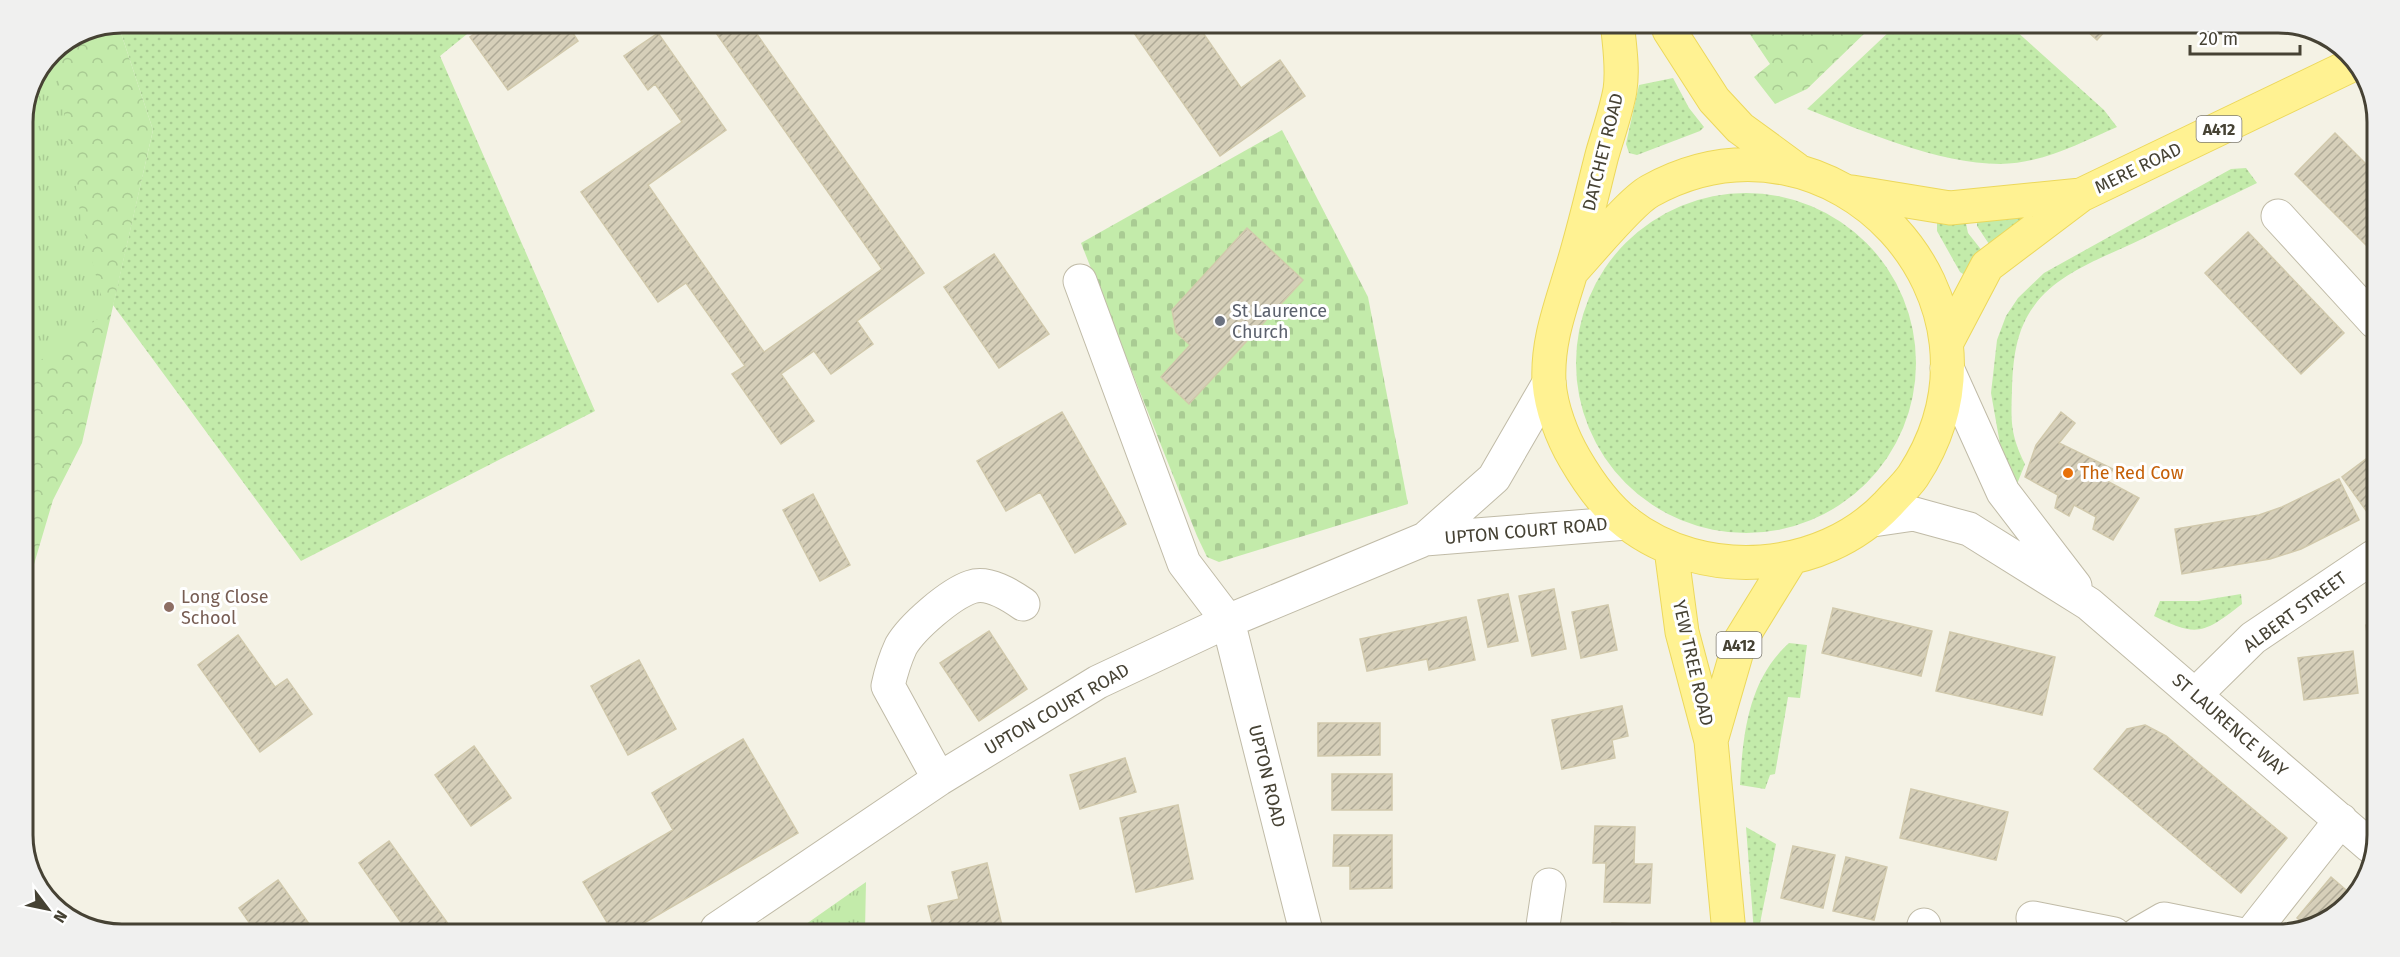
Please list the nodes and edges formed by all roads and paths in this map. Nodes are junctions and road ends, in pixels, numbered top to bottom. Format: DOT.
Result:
graph roads {
  1 [pos="1618,33"];
  2 [pos="1672,33"];
  3 [pos="2348,67"];
  4 [pos="1799,171"];
  5 [pos="1848,191"];
  6 [pos="2081,195"];
  7 [pos="2278,216"];
  8 [pos="1571,272"];
  9 [pos="1080,281"];
  10 [pos="2367,313"];
  11 [pos="1947,355"];
  12 [pos="1549,382"];
  13 [pos="1873,520"];
  14 [pos="1627,523"];
  15 [pos="1425,539"];
  16 [pos="1671,549"];
  17 [pos="1790,560"];
  18 [pos="2367,561"];
  19 [pos="1023,604"];
  20 [pos="2089,604"];
  21 [pos="1228,621"];
  22 [pos="2195,695"];
  23 [pos="1711,741"];
  24 [pos="939,779"];
  25 [pos="2341,820"];
  26 [pos="2366,843"];
  27 [pos="1549,885"];
  28 [pos="2033,918"];
  29 [pos="724,924"];
  30 [pos="1304,924"];
  31 [pos="1543,924"];
  32 [pos="1728,924"];
  33 [pos="2063,924"];
  34 [pos="2155,924"];
  35 [pos="2189,924"];
  36 [pos="2259,924"];
  1 -- 8 [label="main road, DATCHET ROAD"];
  2 -- 4 [label="main road"];
  3 -- 6 [label="main road, MERE ROAD / A412"];
  4 -- 5 [label="main road"];
  4 -- 8 [label="main road"];
  5 -- 6 [label="main road, A412"];
  5 -- 11 [label="main road"];
  6 -- 11 [label="main road, A412"];
  7 -- 10 [label="street"];
  8 -- 12 [label="main road, DATCHET ROAD"];
  9 -- 21 [label="street"];
  11 -- 13 [label="main road, DATCHET ROAD"];
  11 -- 20 [label="street, ST LAURENCE WAY"];
  12 -- 14 [label="main road, DATCHET ROAD"];
  12 -- 15 [label="street, UPTON COURT ROAD"];
  13 -- 17 [label="main road, DATCHET ROAD"];
  13 -- 20 [label="street, ST LAURENCE WAY"];
  14 -- 15 [label="street, UPTON COURT ROAD"];
  14 -- 16 [label="main road, DATCHET ROAD"];
  15 -- 21 [label="street, UPTON COURT ROAD"];
  16 -- 17 [label="main road, DATCHET ROAD"];
  16 -- 23 [label="main road, YEW TREE ROAD / A412"];
  17 -- 23 [label="main road, YEW TREE ROAD / A412"];
  18 -- 22 [label="street, ALBERT STREET"];
  19 -- 24 [label="street"];
  20 -- 22 [label="street, ST LAURENCE WAY"];
  21 -- 24 [label="street, UPTON COURT ROAD"];
  21 -- 30 [label="street, UPTON ROAD"];
  22 -- 25 [label="street, ST LAURENCE WAY"];
  23 -- 32 [label="main road, YEW TREE ROAD / A412"];
  24 -- 29 [label="street, UPTON COURT ROAD"];
  25 -- 26 [label="street, ST LAURENCE WAY"];
  25 -- 36 [label="street"];
  27 -- 31 [label="street"];
  28 -- 33 [label="street"];
  34 -- 35 [label="street"];
}
